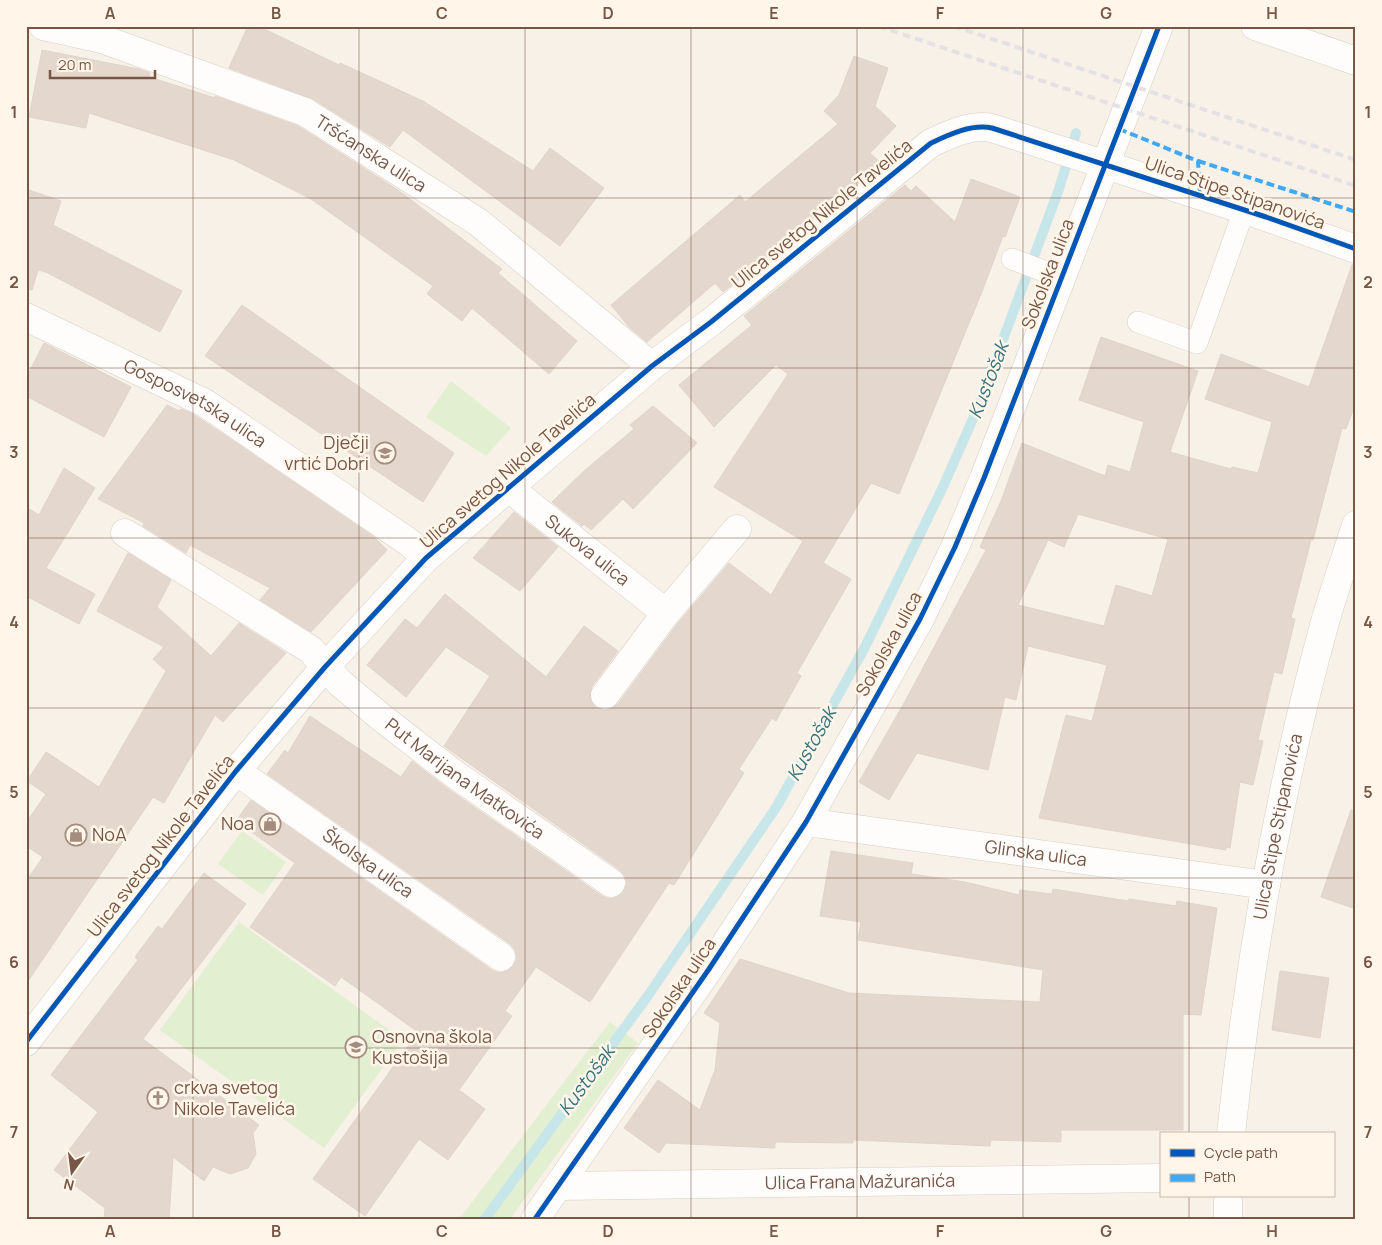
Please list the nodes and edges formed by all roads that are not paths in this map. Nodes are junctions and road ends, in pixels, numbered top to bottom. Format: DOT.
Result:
graph roads {
  1 [pos="43,26"];
  2 [pos="1159,26"];
  3 [pos="1255,26"];
  4 [pos="1356,61"];
  5 [pos="1084,157"];
  6 [pos="1244,210"];
  7 [pos="1356,249"];
  8 [pos="1015,260"];
  9 [pos="1054,275"];
  10 [pos="26,317"];
  11 [pos="1138,322"];
  12 [pos="652,366"];
  13 [pos="508,488"];
  14 [pos="1356,525"];
  15 [pos="737,529"];
  16 [pos="125,533"];
  17 [pos="426,558"];
  18 [pos="666,612"];
  19 [pos="325,667"];
  20 [pos="605,695"];
  21 [pos="236,772"];
  22 [pos="806,822"];
  23 [pos="611,883"];
  24 [pos="1266,885"];
  25 [pos="501,957"];
  26 [pos="26,1042"];
  27 [pos="1231,1132"];
  28 [pos="1160,1178"];
  29 [pos="559,1186"];
  30 [pos="1228,1198"];
  31 [pos="536,1219"];
  32 [pos="1228,1219"];
  1 -- 12 [label="street, Tršćanska ulica"];
  2 -- 5 [label="street, Sokolska ulica"];
  3 -- 4 [label="street"];
  5 -- 6 [label="street, Ulica Stipe Stipanovića"];
  5 -- 9 [label="street, Sokolska ulica"];
  5 -- 12 [label="street, Ulica svetog Nikole Tavelića"];
  6 -- 7 [label="street, Ulica Stipe Stipanovića"];
  6 -- 11 [label="lane"];
  8 -- 9 [label="lane"];
  9 -- 22 [label="street, Sokolska ulica"];
  10 -- 17 [label="street, Gosposvetska ulica"];
  12 -- 13 [label="street, Ulica svetog Nikole Tavelića"];
  13 -- 17 [label="street, Ulica svetog Nikole Tavelića"];
  13 -- 18 [label="street, Sukova ulica"];
  14 -- 24 [label="street, Ulica Stipe Stipanovića"];
  15 -- 18 [label="street"];
  16 -- 19 [label="street"];
  17 -- 19 [label="street, Ulica svetog Nikole Tavelića"];
  18 -- 20 [label="street"];
  19 -- 21 [label="street, Ulica svetog Nikole Tavelića"];
  19 -- 23 [label="street, Put Marijana Matkovića"];
  21 -- 25 [label="street, Školska ulica"];
  21 -- 26 [label="street, Ulica svetog Nikole Tavelića"];
  22 -- 24 [label="street, Glinska ulica"];
  22 -- 29 [label="street, Sokolska ulica"];
  24 -- 27 [label="street, Ulica Stipe Stipanovića"];
  28 -- 29 [label="street, Ulica Frana Mažuranića"];
  29 -- 31 [label="street, Sokolska ulica"];
  30 -- 32 [label="street"];
}
